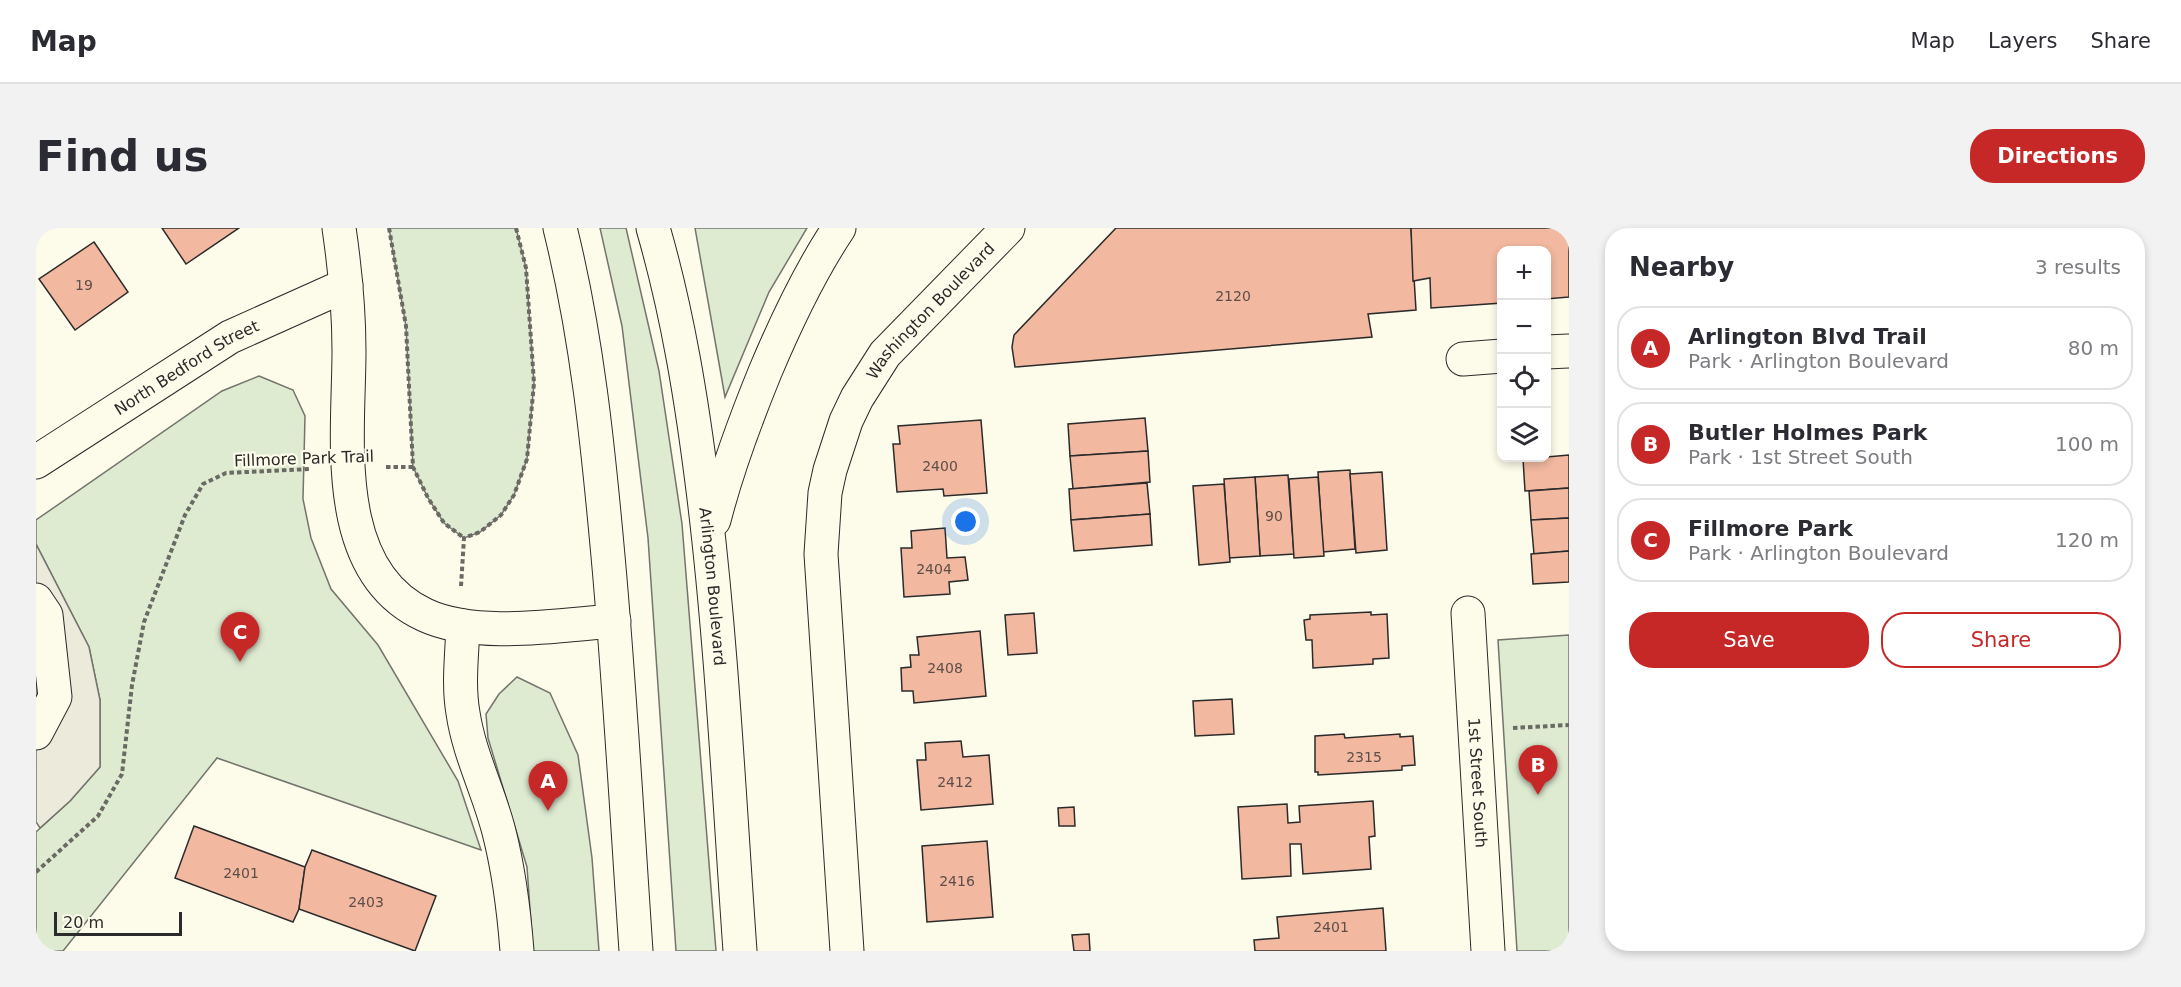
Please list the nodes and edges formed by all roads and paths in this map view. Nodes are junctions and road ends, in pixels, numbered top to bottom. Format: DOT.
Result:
graph roads {
  1 [pos="339,228"];
  2 [pos="389,228"];
  3 [pos="516,228"];
  4 [pos="560,228"];
  5 [pos="653,228"];
  6 [pos="839,228"];
  7 [pos="1008,228"];
  8 [pos="346,285"];
  9 [pos="1569,351"];
  10 [pos="1551,352"];
  11 [pos="1497,356"];
  12 [pos="1463,359"];
  13 [pos="36,462"];
  14 [pos="412,466"];
  15 [pos="347,468"];
  16 [pos="464,538"];
  17 [pos="709,539"];
  18 [pos="36,600"];
  19 [pos="1468,613"];
  20 [pos="614,621"];
  21 [pos="463,626"];
  22 [pos="1569,725"];
  23 [pos="1474,730"];
  24 [pos="36,733"];
  25 [pos="36,872"];
  26 [pos="517,951"];
  27 [pos="636,951"];
  28 [pos="740,951"];
  29 [pos="847,951"];
  30 [pos="1488,951"];
  1 -- 8 [label="main road"];
  2 -- 14 [label="path"];
  3 -- 16 [label="path"];
  4 -- 20 [label="main road"];
  5 -- 17 [label="main road, Arlington Boulevard"];
  6 -- 17 [label="main road"];
  7 -- 29 [label="main road, Washington Boulevard"];
  8 -- 13 [label="main road, North Bedford Street"];
  8 -- 15 [label="main road"];
  9 -- 10 [label="main road"];
  11 -- 12 [label="main road"];
  14 -- 15 [label="path, Fillmore Park Trail"];
  14 -- 16 [label="path"];
  15 -- 21 [label="main road"];
  15 -- 25 [label="path, Fillmore Park Trail"];
  16 -- 21 [label="path"];
  17 -- 28 [label="main road, Arlington Boulevard"];
  18 -- 24 [label="main road"];
  19 -- 23 [label="main road, 1st Street South"];
  20 -- 21 [label="main road"];
  20 -- 27 [label="main road"];
  21 -- 26 [label="main road"];
  22 -- 23 [label="path"];
  23 -- 30 [label="main road, 1st Street South"];
}
